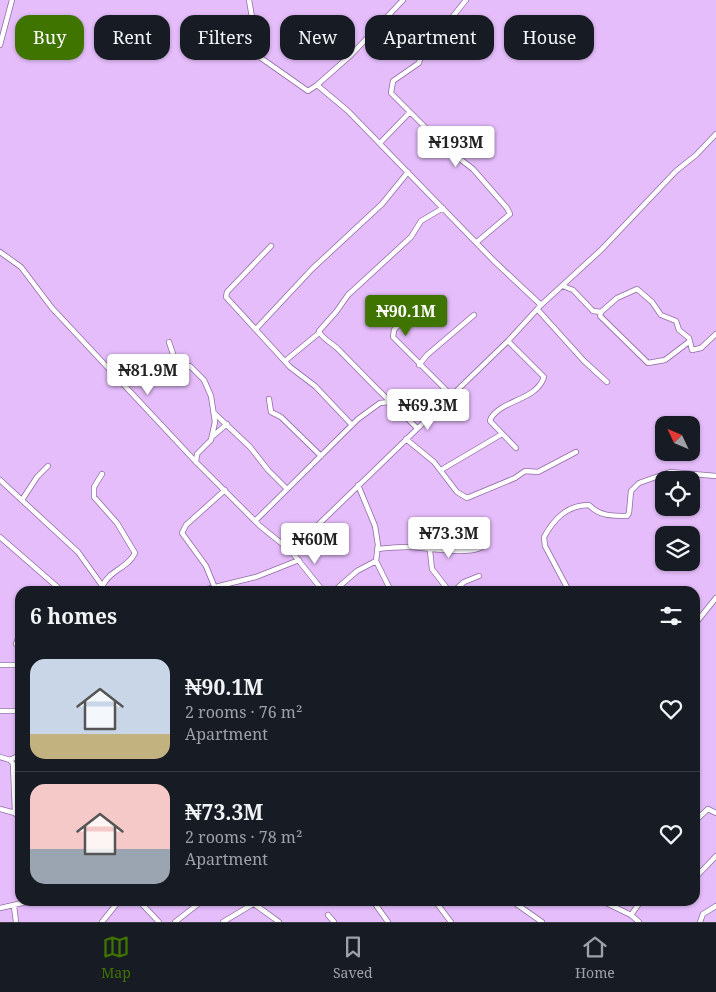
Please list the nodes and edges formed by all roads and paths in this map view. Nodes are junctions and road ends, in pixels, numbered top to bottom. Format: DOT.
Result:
graph roads {
  1 [pos="12,0"];
  2 [pos="249,0"];
  3 [pos="402,0"];
  4 [pos="466,0"];
  5 [pos="0,45"];
  6 [pos="317,85"];
  7 [pos="410,112"];
  8 [pos="716,134"];
  9 [pos="380,143"];
  10 [pos="408,172"];
  11 [pos="442,208"];
  12 [pos="478,242"];
  13 [pos="271,246"];
  14 [pos="0,252"];
  15 [pos="564,286"];
  16 [pos="541,305"];
  17 [pos="413,310"];
  18 [pos="538,310"];
  19 [pos="601,312"];
  20 [pos="474,315"];
  21 [pos="256,329"];
  22 [pos="319,333"];
  23 [pos="716,334"];
  24 [pos="508,341"];
  25 [pos="690,341"];
  26 [pos="169,342"];
  27 [pos="286,360"];
  28 [pos="419,365"];
  29 [pos="607,382"];
  30 [pos="382,394"];
  31 [pos="452,395"];
  32 [pos="269,399"];
  33 [pos="390,402"];
  34 [pos="380,403"];
  35 [pos="214,413"];
  36 [pos="227,424"];
  37 [pos="352,425"];
  38 [pos="417,428"];
  39 [pos="502,434"];
  40 [pos="213,436"];
  41 [pos="406,438"];
  42 [pos="516,448"];
  43 [pos="576,452"];
  44 [pos="321,456"];
  45 [pos="196,462"];
  46 [pos="48,466"];
  47 [pos="441,470"];
  48 [pos="102,474"];
  49 [pos="716,476"];
  50 [pos="0,480"];
  51 [pos="358,484"];
  52 [pos="287,489"];
  53 [pos="225,490"];
  54 [pos="22,500"];
  55 [pos="255,521"];
  56 [pos="488,525"];
  57 [pos="0,537"];
  58 [pos="297,547"];
  59 [pos="377,549"];
  60 [pos="291,551"];
  61 [pos="430,551"];
  62 [pos="297,559"];
  63 [pos="376,561"];
  64 [pos="479,576"];
  65 [pos="103,585"];
  66 [pos="55,586"];
  67 [pos="214,586"];
  68 [pos="222,586"];
  69 [pos="320,586"];
  70 [pos="340,586"];
  71 [pos="388,586"];
  72 [pos="445,586"];
  73 [pos="460,586"];
  74 [pos="566,586"];
  75 [pos="716,598"];
  76 [pos="700,618"];
  77 [pos="15,664"];
  78 [pos="0,665"];
  79 [pos="0,711"];
  80 [pos="15,711"];
  81 [pos="0,758"];
  82 [pos="15,758"];
  83 [pos="10,760"];
  84 [pos="0,809"];
  85 [pos="15,813"];
  86 [pos="716,813"];
  87 [pos="700,816"];
  88 [pos="716,856"];
  89 [pos="700,873"];
  90 [pos="14,906"];
  91 [pos="113,906"];
  92 [pos="145,906"];
  93 [pos="196,906"];
  94 [pos="246,906"];
  95 [pos="257,906"];
  96 [pos="377,906"];
  97 [pos="439,906"];
  98 [pos="519,906"];
  99 [pos="612,906"];
  100 [pos="637,906"];
  101 [pos="716,906"];
  102 [pos="0,908"];
  103 [pos="328,914"];
  104 [pos="631,915"];
  105 [pos="16,922"];
  106 [pos="102,922"];
  107 [pos="159,922"];
  108 [pos="175,922"];
  109 [pos="223,922"];
  110 [pos="279,922"];
  111 [pos="334,922"];
  112 [pos="388,922"];
  113 [pos="451,922"];
  114 [pos="542,922"];
  115 [pos="639,922"];
  116 [pos="700,922"];
  1 -- 5 [label="street"];
  2 -- 6 [label="street"];
  3 -- 6 [label="street"];
  4 -- 7 [label="street"];
  6 -- 9 [label="street"];
  7 -- 9 [label="street"];
  7 -- 12 [label="street"];
  8 -- 15 [label="street"];
  9 -- 10 [label="street"];
  10 -- 11 [label="street"];
  10 -- 21 [label="street"];
  11 -- 12 [label="street"];
  11 -- 22 [label="street"];
  12 -- 16 [label="street"];
  13 -- 21 [label="street"];
  14 -- 45 [label="street"];
  15 -- 16 [label="street"];
  15 -- 19 [label="street"];
  16 -- 18 [label="street"];
  17 -- 28 [label="street"];
  18 -- 24 [label="street"];
  18 -- 29 [label="street"];
  19 -- 25 [label="street"];
  19 -- 25 [label="street"];
  20 -- 28 [label="street"];
  21 -- 27 [label="street"];
  22 -- 27 [label="street"];
  22 -- 30 [label="street"];
  23 -- 25 [label="street"];
  24 -- 31 [label="street"];
  24 -- 39 [label="street"];
  26 -- 35 [label="street"];
  27 -- 37 [label="street"];
  28 -- 31 [label="street"];
  30 -- 33 [label="street"];
  30 -- 34 [label="street"];
  31 -- 38 [label="street"];
  32 -- 44 [label="street"];
  33 -- 34 [label="street"];
  33 -- 38 [label="street"];
  34 -- 37 [label="street"];
  35 -- 36 [label="street"];
  35 -- 40 [label="street"];
  36 -- 40 [label="street"];
  36 -- 52 [label="street"];
  37 -- 44 [label="street"];
  38 -- 41 [label="street"];
  39 -- 42 [label="street"];
  39 -- 47 [label="street"];
  40 -- 45 [label="street"];
  41 -- 47 [label="street"];
  41 -- 51 [label="street"];
  43 -- 47 [label="street"];
  44 -- 52 [label="street"];
  45 -- 53 [label="street"];
  46 -- 54 [label="street"];
  48 -- 65 [label="street"];
  49 -- 74 [label="street"];
  50 -- 54 [label="street"];
  51 -- 58 [label="street"];
  51 -- 59 [label="street"];
  52 -- 55 [label="street"];
  53 -- 55 [label="street"];
  53 -- 67 [label="street"];
  54 -- 65 [label="street"];
  55 -- 60 [label="street"];
  56 -- 61 [label="street"];
  57 -- 66 [label="street"];
  58 -- 60 [label="street"];
  58 -- 62 [label="street"];
  59 -- 61 [label="street"];
  59 -- 63 [label="street"];
  60 -- 62 [label="street"];
  61 -- 72 [label="street"];
  62 -- 68 [label="street"];
  62 -- 69 [label="street"];
  63 -- 70 [label="street"];
  63 -- 71 [label="street"];
  64 -- 73 [label="street"];
  75 -- 76 [label="street"];
  77 -- 78 [label="street"];
  79 -- 80 [label="street"];
  81 -- 83 [label="street"];
  82 -- 83 [label="street"];
  83 -- 85 [label="street"];
  84 -- 85 [label="street"];
  86 -- 87 [label="street"];
  88 -- 89 [label="street"];
  90 -- 102 [label="street"];
  90 -- 105 [label="street"];
  91 -- 106 [label="street"];
  92 -- 107 [label="street"];
  93 -- 108 [label="street"];
  94 -- 109 [label="street"];
  95 -- 110 [label="street"];
  96 -- 112 [label="street"];
  97 -- 113 [label="street"];
  98 -- 114 [label="street"];
  99 -- 104 [label="street"];
  100 -- 104 [label="street"];
  101 -- 116 [label="street"];
  103 -- 111 [label="street"];
  104 -- 115 [label="street"];
}
